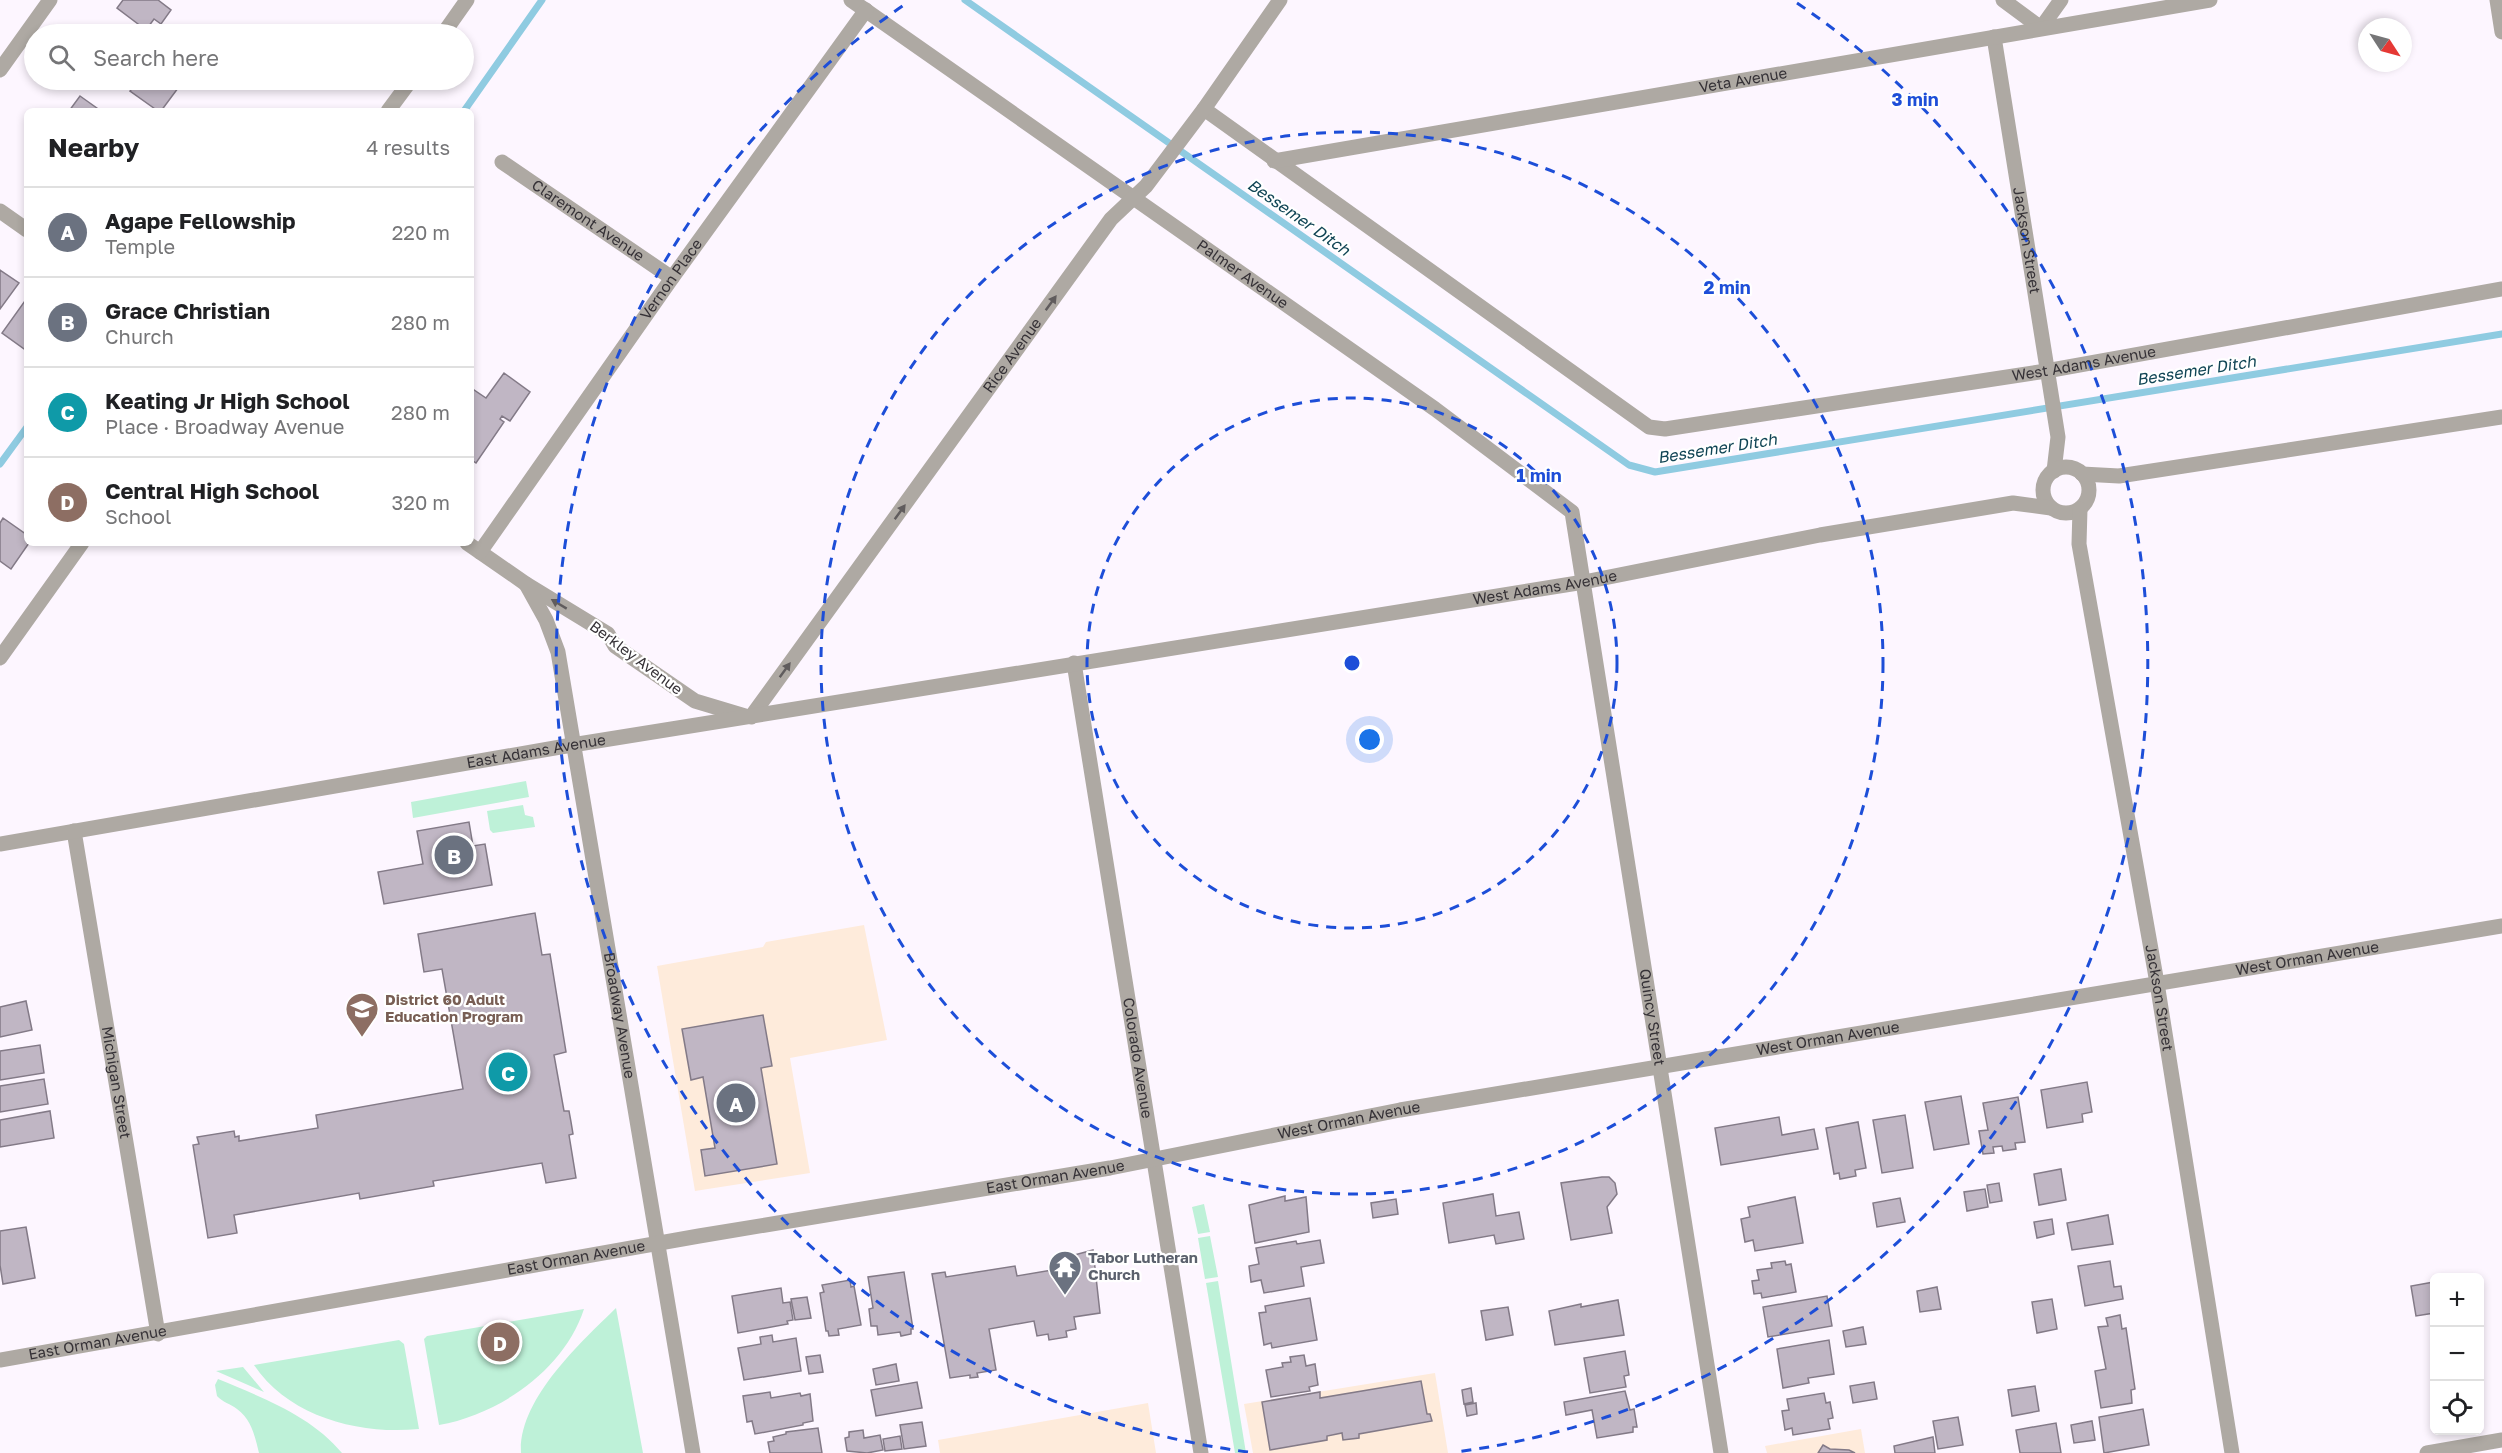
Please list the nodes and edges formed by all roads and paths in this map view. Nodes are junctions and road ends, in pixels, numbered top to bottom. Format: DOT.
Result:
graph roads {
  1 [pos="50,0"];
  2 [pos="467,0"];
  3 [pos="851,0"];
  4 [pos="1281,0"];
  5 [pos="2003,0"];
  6 [pos="2061,0"];
  7 [pos="2210,0"];
  8 [pos="2496,0"];
  9 [pos="866,10"];
  10 [pos="33,24"];
  11 [pos="450,24"];
  12 [pos="2041,28"];
  13 [pos="2502,32"];
  14 [pos="24,36"];
  15 [pos="1994,37"];
  16 [pos="0,70"];
  17 [pos="404,90"];
  18 [pos="390,108"];
  19 [pos="1204,110"];
  20 [pos="1274,161"];
  21 [pos="502,162"];
  22 [pos="1131,198"];
  23 [pos="0,210"];
  24 [pos="24,228"];
  25 [pos="672,278"];
  26 [pos="2502,290"];
  27 [pos="2046,370"];
  28 [pos="2502,417"];
  29 [pos="2058,440"];
  30 [pos="2054,471"];
  31 [pos="2077,471"];
  32 [pos="2119,476"];
  33 [pos="2044,485"];
  34 [pos="2090,493"];
  35 [pos="2013,503"];
  36 [pos="2080,509"];
  37 [pos="2057,511"];
  38 [pos="2079,544"];
  39 [pos="80,546"];
  40 [pos="474,546"];
  41 [pos="473,547"];
  42 [pos="1584,582"];
  43 [pos="526,584"];
  44 [pos="0,658"];
  45 [pos="1074,663"];
  46 [pos="751,717"];
  47 [pos="572,745"];
  48 [pos="74,831"];
  49 [pos="0,843"];
  50 [pos="2502,926"];
  51 [pos="2157,983"];
  52 [pos="1660,1066"];
  53 [pos="1154,1160"];
  54 [pos="659,1244"];
  55 [pos="158,1334"];
  56 [pos="0,1360"];
  57 [pos="2502,1440"];
  58 [pos="693,1453"];
  59 [pos="1201,1453"];
  60 [pos="1721,1453"];
  61 [pos="2232,1453"];
  62 [pos="2427,1453"];
  1 -- 10 [label="street"];
  2 -- 11 [label="street"];
  3 -- 9 [label="street, Palmer Avenue"];
  4 -- 19 [label="street, Rice Avenue"];
  5 -- 12 [label="street"];
  6 -- 12 [label="street"];
  7 -- 12 [label="street, Veta Avenue"];
  8 -- 13 [label="street"];
  9 -- 22 [label="street, Palmer Avenue"];
  9 -- 25 [label="street, Vernon Place"];
  12 -- 15 [label="street, Veta Avenue"];
  14 -- 16 [label="street"];
  15 -- 20 [label="street, Veta Avenue"];
  15 -- 27 [label="street, Jackson Street"];
  17 -- 18 [label="street"];
  19 -- 20 [label="street"];
  19 -- 22 [label="street, Rice Avenue"];
  20 -- 27 [label="street, West Adams Avenue"];
  21 -- 25 [label="street, Claremont Avenue"];
  22 -- 42 [label="street, Palmer Avenue"];
  46 -- 22 [label="street, Rice Avenue, one-way"];
  23 -- 24 [label="street"];
  25 -- 40 [label="street, Vernon Place"];
  26 -- 27 [label="street, West Adams Avenue"];
  27 -- 29 [label="street, Jackson Street"];
  28 -- 32 [label="street"];
  29 -- 30 [label="street, Jackson Street"];
  29 -- 31 [label="street, Jackson Street"];
  30 -- 31 [label="street"];
  30 -- 33 [label="street"];
  31 -- 32 [label="street"];
  31 -- 34 [label="street"];
  32 -- 34 [label="street"];
  33 -- 35 [label="street, West Adams Avenue"];
  33 -- 37 [label="street"];
  34 -- 36 [label="street"];
  35 -- 37 [label="street, West Adams Avenue"];
  35 -- 42 [label="street, West Adams Avenue"];
  36 -- 37 [label="street"];
  36 -- 38 [label="street, Jackson Street"];
  37 -- 38 [label="street, Jackson Street"];
  38 -- 51 [label="street, Jackson Street"];
  39 -- 44 [label="street"];
  41 -- 43 [label="street, Berkley Avenue"];
  42 -- 45 [label="street, West Adams Avenue"];
  42 -- 52 [label="street, Quincy Street"];
  46 -- 43 [label="street, Berkley Avenue, one-way"];
  43 -- 47 [label="street, Broadway Avenue"];
  45 -- 46 [label="street, East Adams Avenue"];
  45 -- 53 [label="street, Colorado Avenue"];
  46 -- 47 [label="street, East Adams Avenue"];
  47 -- 48 [label="street, East Adams Avenue"];
  47 -- 54 [label="street, Broadway Avenue"];
  48 -- 49 [label="street, East Adams Avenue"];
  48 -- 55 [label="street, Michigan Street"];
  50 -- 51 [label="street, West Orman Avenue"];
  51 -- 52 [label="street, West Orman Avenue"];
  51 -- 61 [label="street, Jackson Street"];
  52 -- 53 [label="street, West Orman Avenue"];
  52 -- 60 [label="street, Quincy Street"];
  53 -- 54 [label="street, East Orman Avenue"];
  53 -- 59 [label="street, Colorado Avenue"];
  54 -- 55 [label="street, East Orman Avenue"];
  54 -- 58 [label="street, Broadway Avenue"];
  55 -- 56 [label="street, East Orman Avenue"];
  57 -- 62 [label="street"];
}
